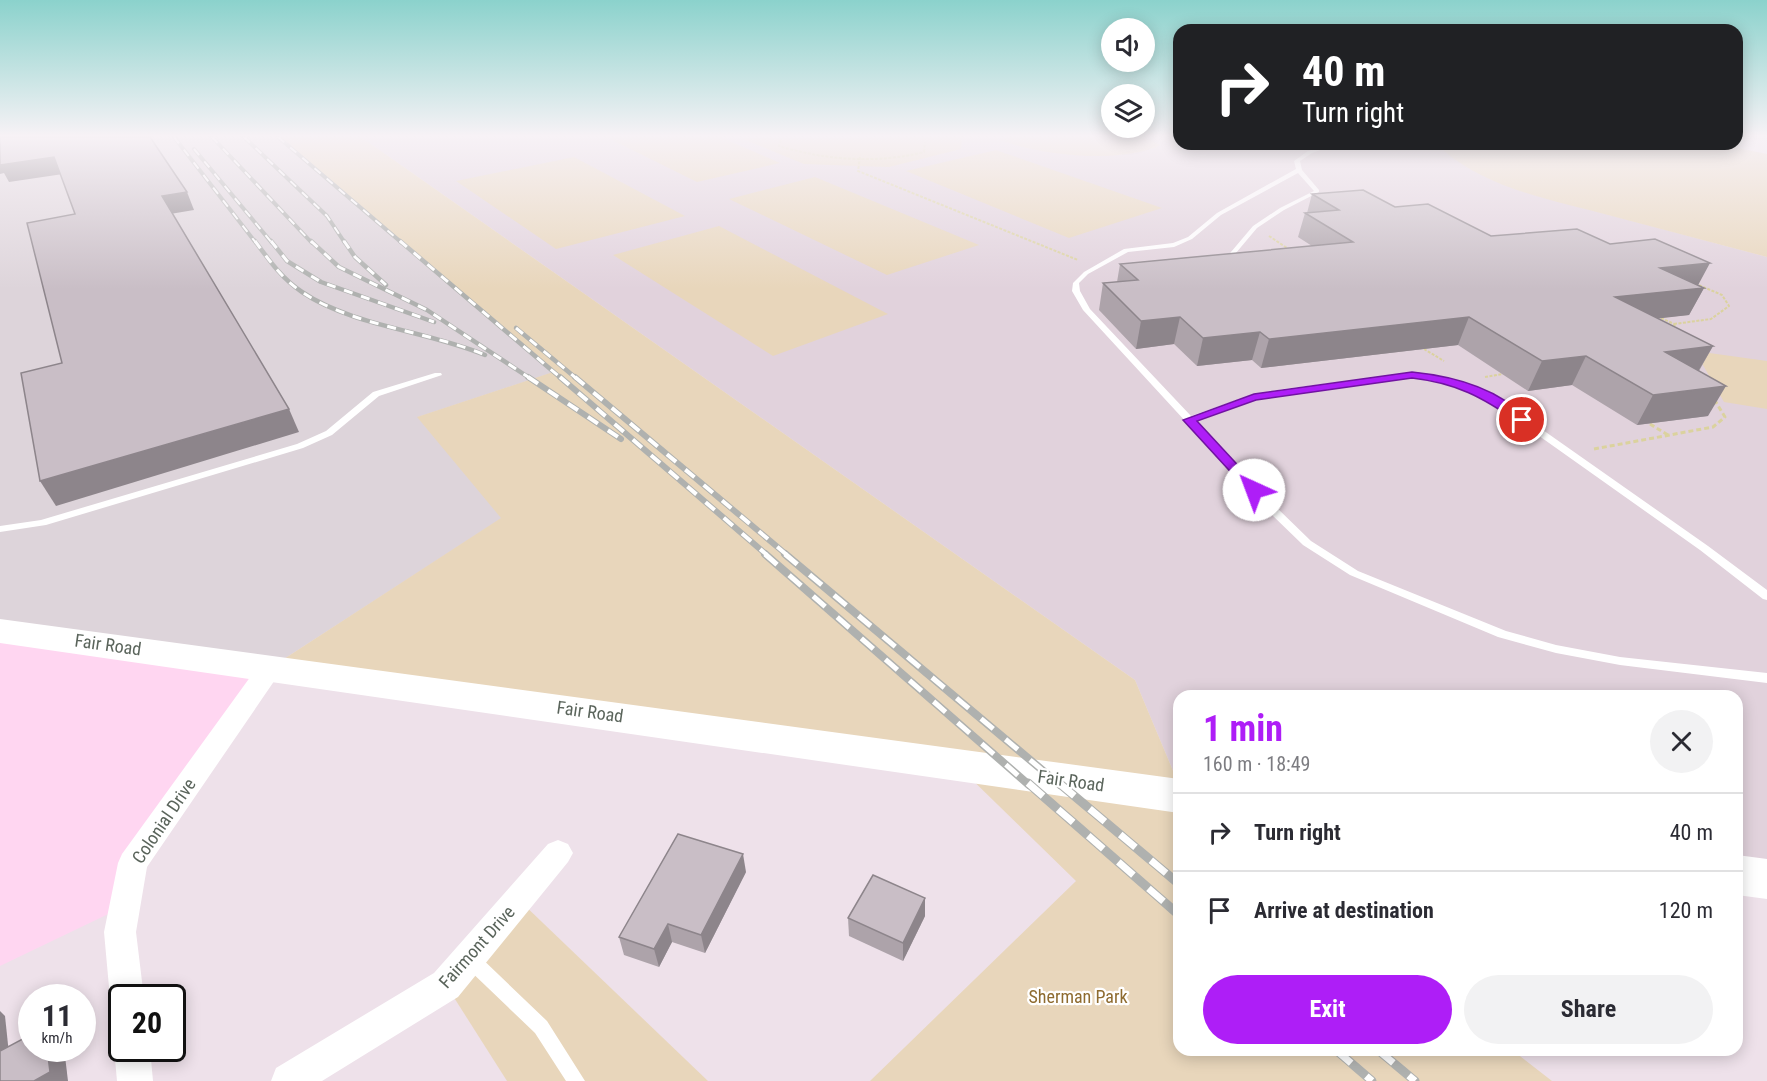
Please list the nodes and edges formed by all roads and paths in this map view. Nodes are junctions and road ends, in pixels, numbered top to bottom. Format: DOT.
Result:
graph roads {
  1 [pos="898,187"];
  2 [pos="1267,187"];
  3 [pos="1314,187"];
  4 [pos="1255,227"];
  5 [pos="1295,253"];
  6 [pos="1108,263"];
  7 [pos="1213,266"];
  8 [pos="1691,282"];
  9 [pos="1661,318"];
  10 [pos="1674,324"];
  11 [pos="1679,333"];
  12 [pos="438,375"];
  13 [pos="1714,398"];
  14 [pos="1189,420"];
  15 [pos="1650,424"];
  16 [pos="1668,435"];
  17 [pos="1569,453"];
  18 [pos="0,529"];
  19 [pos="1767,596"];
  20 [pos="0,631"];
  21 [pos="270,668"];
  22 [pos="1767,678"];
  23 [pos="1173,795"];
  24 [pos="558,853"];
  25 [pos="1743,876"];
  26 [pos="1767,879"];
  27 [pos="470,959"];
  28 [pos="126,984"];
  29 [pos="133,1062"];
  30 [pos="135,1081"];
  31 [pos="289,1081"];
  32 [pos="576,1081"];
  1 -- 6 [label="path"];
  2 -- 6 [label="lane"];
  3 -- 4 [label="lane"];
  4 -- 5 [label="path"];
  4 -- 7 [label="lane"];
  6 -- 14 [label="lane"];
  8 -- 10 [label="path"];
  9 -- 10 [label="path"];
  10 -- 11 [label="path"];
  12 -- 18 [label="lane"];
  13 -- 16 [label="path"];
  14 -- 17 [label="lane"];
  14 -- 22 [label="lane"];
  15 -- 16 [label="path"];
  16 -- 17 [label="path"];
  17 -- 19 [label="lane"];
  20 -- 21 [label="main road, Fair Road"];
  21 -- 23 [label="main road, Fair Road"];
  21 -- 28 [label="street, Colonial Drive"];
  24 -- 27 [label="street, Fairmont Drive"];
  25 -- 26 [label="main road"];
  27 -- 31 [label="street, Fairmont Drive"];
  27 -- 32 [label="lane"];
  29 -- 30 [label="street"];
}
